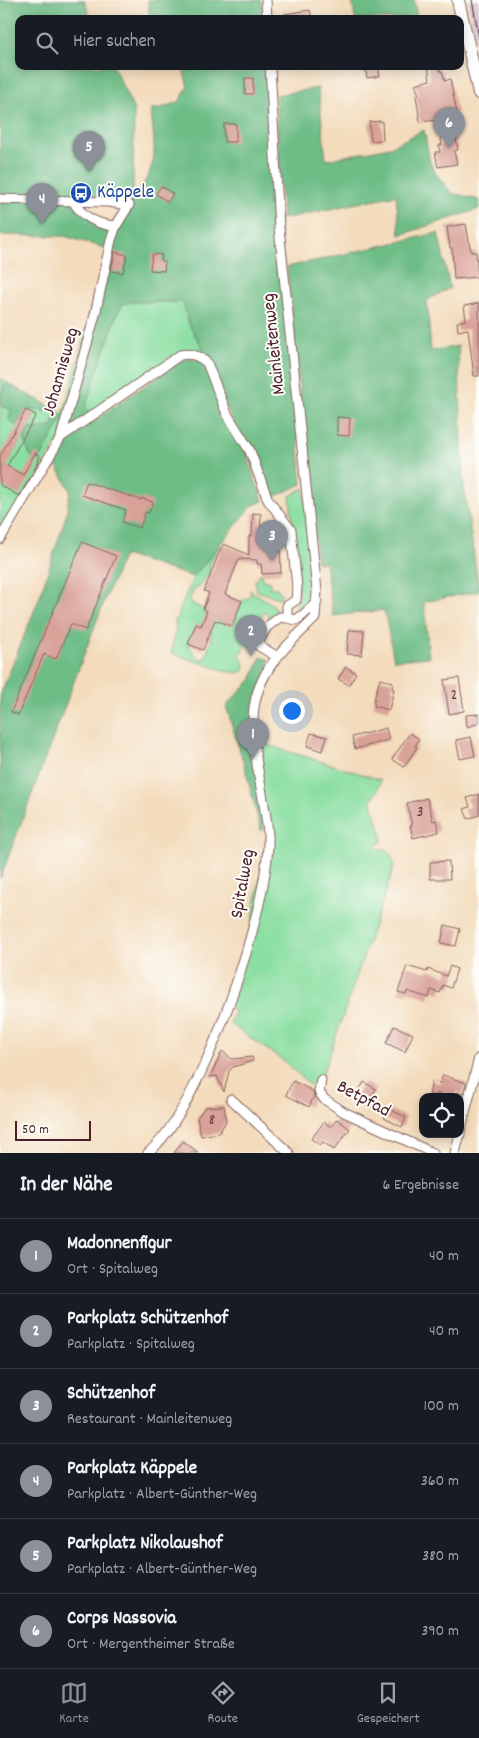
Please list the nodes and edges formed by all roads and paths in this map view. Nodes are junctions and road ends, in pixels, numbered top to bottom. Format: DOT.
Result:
graph roads {
  1 [pos="266,0"];
  2 [pos="458,0"];
  3 [pos="267,15"];
  4 [pos="461,15"];
  5 [pos="464,27"];
  6 [pos="270,70"];
  7 [pos="479,93"];
  8 [pos="0,199"];
  9 [pos="73,201"];
  10 [pos="116,226"];
  11 [pos="61,437"];
  12 [pos="0,538"];
  13 [pos="317,602"];
  14 [pos="287,618"];
  15 [pos="315,618"];
  16 [pos="276,656"];
  17 [pos="479,1058"];
  18 [pos="321,1080"];
  19 [pos="231,1099"];
  20 [pos="464,1117"];
  21 [pos="459,1138"];
  22 [pos="148,1153"];
  23 [pos="290,1153"];
  24 [pos="433,1153"];
  25 [pos="455,1153"];
  1 -- 3 [label="street"];
  2 -- 4 [label="main road"];
  5 -- 7 [label="main road"];
  6 -- 13 [label="street, Mainleitenweg"];
  8 -- 9 [label="street"];
  9 -- 10 [label="street"];
  9 -- 10 [label="street, Johannisweg"];
  10 -- 11 [label="street, Johannisweg"];
  11 -- 12 [label="street, Johannisweg"];
  11 -- 14 [label="street"];
  13 -- 14 [label="street"];
  13 -- 15 [label="street, Mainleitenweg"];
  14 -- 16 [label="street"];
  15 -- 16 [label="street, Spitalweg"];
  16 -- 22 [label="street, Spitalweg"];
  17 -- 20 [label="street"];
  18 -- 24 [label="street, Betpfad"];
  19 -- 23 [label="street"];
  21 -- 25 [label="street"];
}
